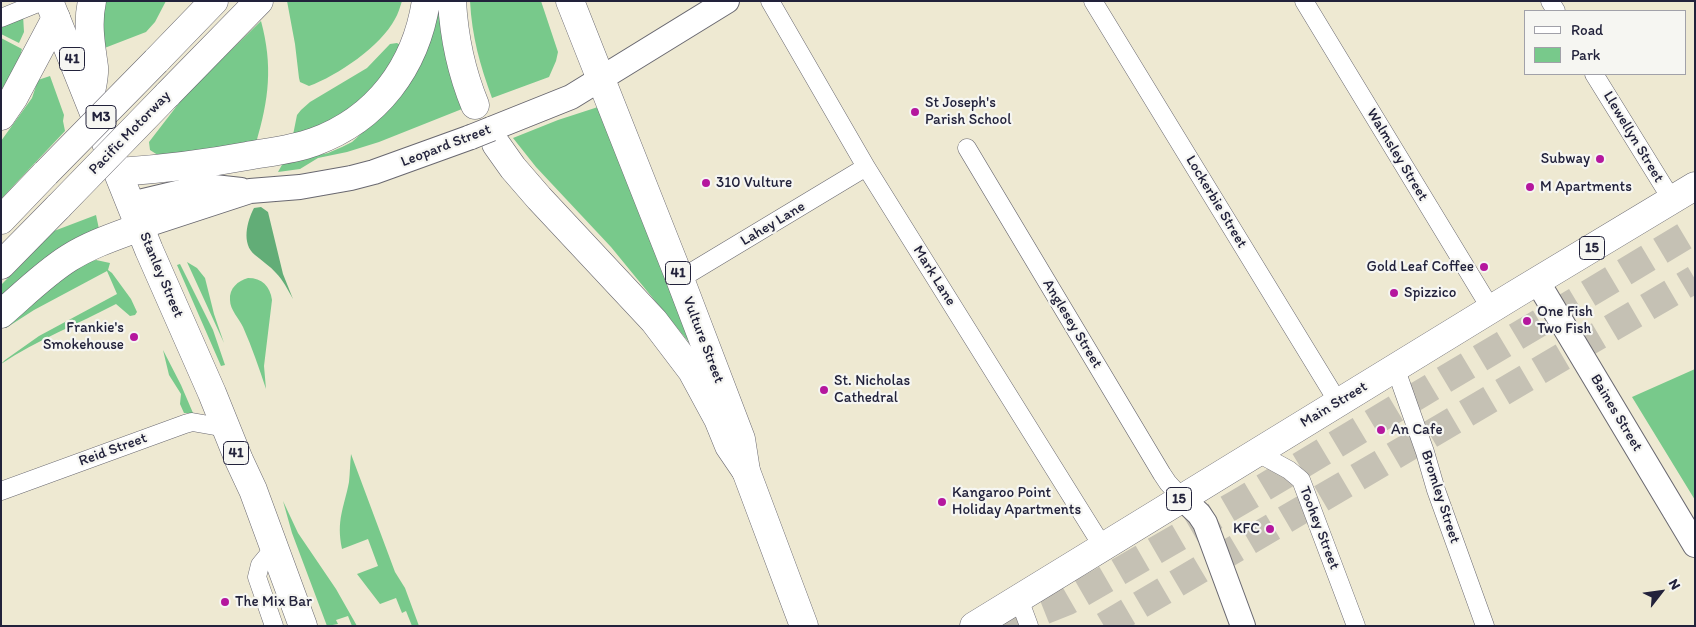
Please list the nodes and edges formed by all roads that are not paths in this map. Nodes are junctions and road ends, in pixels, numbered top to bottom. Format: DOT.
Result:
graph roads {
  1 [pos="92,1"];
  2 [pos="214,1"];
  3 [pos="426,1"];
  4 [pos="452,1"];
  5 [pos="570,1"];
  6 [pos="727,1"];
  7 [pos="770,1"];
  8 [pos="1093,1"];
  9 [pos="1304,1"];
  10 [pos="255,5"];
  11 [pos="49,7"];
  12 [pos="1,18"];
  13 [pos="1595,75"];
  14 [pos="600,78"];
  15 [pos="90,98"];
  16 [pos="475,105"];
  17 [pos="1,116"];
  18 [pos="484,140"];
  19 [pos="967,148"];
  20 [pos="866,167"];
  21 [pos="118,172"];
  22 [pos="1695,186"];
  23 [pos="1672,200"];
  24 [pos="136,215"];
  25 [pos="1,220"];
  26 [pos="1,265"];
  27 [pos="680,279"];
  28 [pos="1537,281"];
  29 [pos="1491,309"];
  30 [pos="1,314"];
  31 [pos="1395,367"];
  32 [pos="1338,402"];
  33 [pos="226,428"];
  34 [pos="1256,452"];
  35 [pos="746,471"];
  36 [pos="1,492"];
  37 [pos="1182,498"];
  38 [pos="1695,544"];
  39 [pos="1103,547"];
  40 [pos="274,548"];
  41 [pos="1019,599"];
  42 [pos="274,626"];
  43 [pos="303,626"];
  44 [pos="804,626"];
  45 [pos="974,626"];
  46 [pos="1029,626"];
  47 [pos="1243,626"];
  48 [pos="1356,626"];
  49 [pos="1485,626"];
  1 -- 15 [label="main road"];
  2 -- 25 [label="main road, Pacific Motorway / M3, bridge"];
  3 -- 21 [label="main road"];
  4 -- 16 [label="main road"];
  5 -- 14 [label="main road, Vulture Street / 41"];
  6 -- 14 [label="main road, Leopard Street"];
  7 -- 20 [label="street, Mark Lane"];
  8 -- 32 [label="street, Lockerbie Street"];
  9 -- 29 [label="street, Walmsley Street"];
  10 -- 26 [label="main road, Pacific Motorway / M3, bridge"];
  11 -- 12 [label="street"];
  11 -- 15 [label="main road, Stanley Street / 41"];
  11 -- 17 [label="main road"];
  13 -- 23 [label="street, Llewellyn Street"];
  14 -- 18 [label="main road, Leopard Street, bridge"];
  14 -- 27 [label="main road, Vulture Street / 41"];
  15 -- 21 [label="main road, Stanley Street / 41"];
  18 -- 24 [label="main road, Leopard Street"];
  18 -- 35 [label="main road"];
  19 -- 37 [label="street, Anglesey Street"];
  20 -- 27 [label="street, Lahey Lane"];
  20 -- 39 [label="street, Mark Lane"];
  21 -- 24 [label="main road, Stanley Street / 41"];
  22 -- 23 [label="main road, Main Street / 15"];
  23 -- 28 [label="main road, Main Street / 15"];
  24 -- 30 [label="main road"];
  24 -- 33 [label="main road, Stanley Street / 41"];
  27 -- 35 [label="main road, Vulture Street / 41"];
  28 -- 29 [label="main road, Main Street / 15"];
  28 -- 38 [label="main road, Baines Street"];
  29 -- 31 [label="main road, Main Street / 15"];
  31 -- 32 [label="main road, Main Street / 15"];
  31 -- 49 [label="street, Bromley Street"];
  32 -- 34 [label="main road, Main Street / 15"];
  33 -- 36 [label="street, Reid Street"];
  33 -- 40 [label="main road, Stanley Street / 41"];
  34 -- 37 [label="main road, Main Street / 15"];
  34 -- 48 [label="street, Toohey Street"];
  35 -- 44 [label="main road, Vulture Street / 41"];
  37 -- 39 [label="main road, Main Street / 15"];
  37 -- 47 [label="main road"];
  39 -- 41 [label="main road, Main Street / 15"];
  40 -- 42 [label="street"];
  40 -- 43 [label="main road, Stanley Street / 41"];
  41 -- 45 [label="main road, Main Street / 15"];
  41 -- 46 [label="street"];
}
